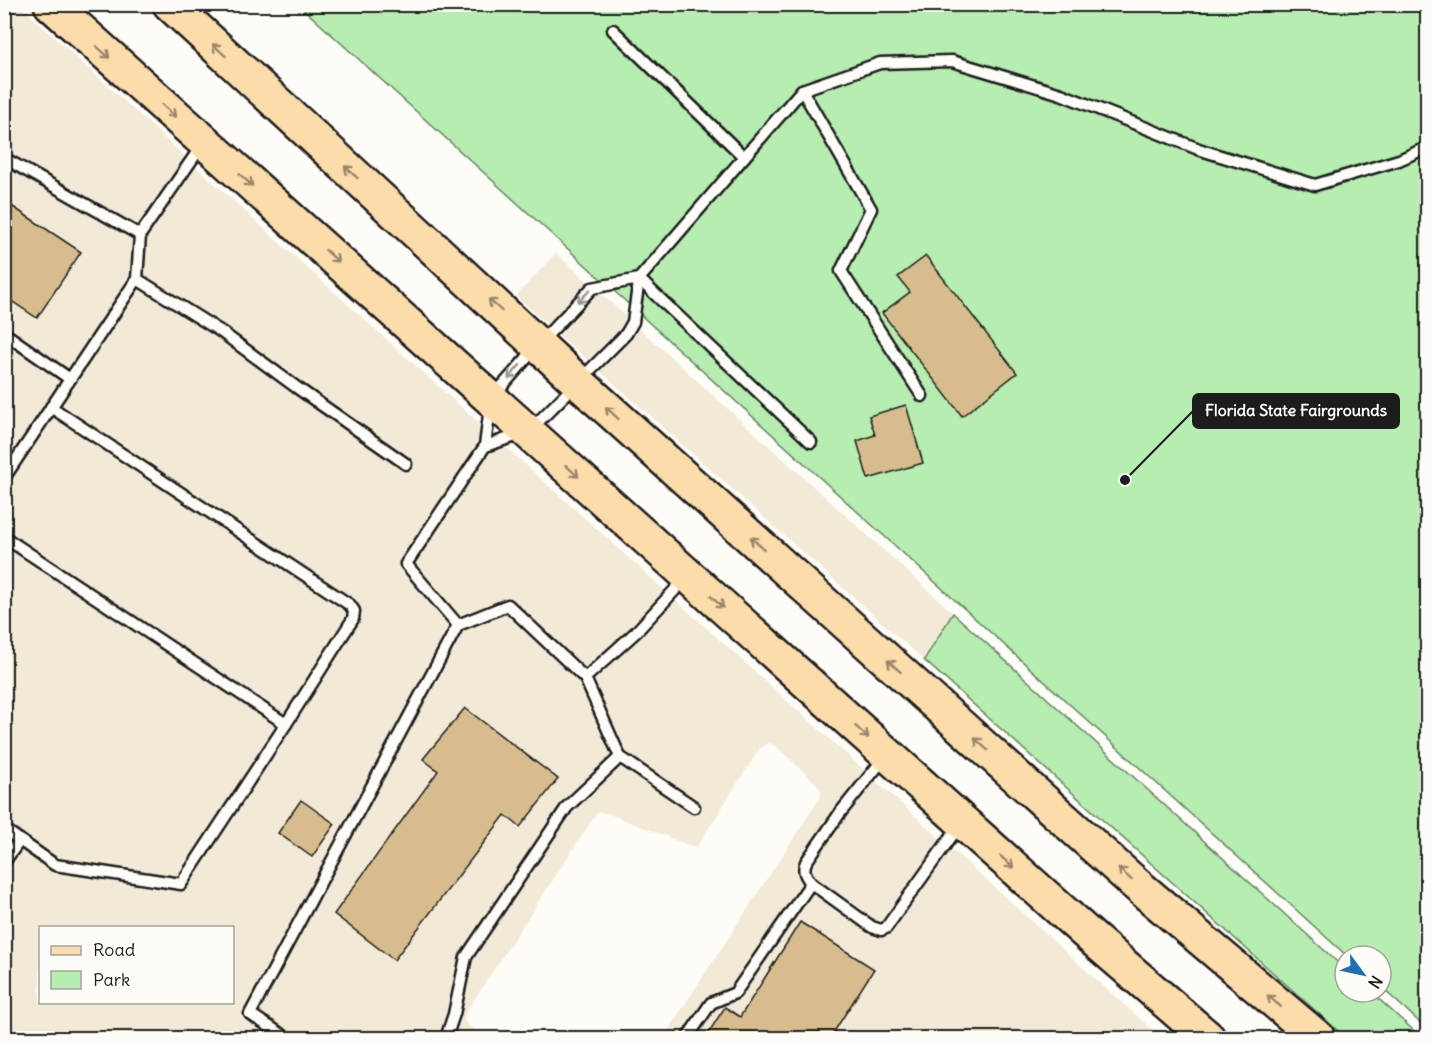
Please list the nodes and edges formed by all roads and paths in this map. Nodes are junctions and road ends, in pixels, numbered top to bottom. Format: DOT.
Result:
graph roads {
  1 [pos="51,4"];
  2 [pos="170,4"];
  3 [pos="613,30"];
  4 [pos="802,90"];
  5 [pos="204,142"];
  6 [pos="1428,147"];
  7 [pos="744,157"];
  8 [pos="4,158"];
  9 [pos="140,235"];
  10 [pos="137,279"];
  11 [pos="639,279"];
  12 [pos="4,333"];
  13 [pos="538,345"];
  14 [pos="70,379"];
  15 [pos="578,382"];
  16 [pos="922,396"];
  17 [pos="491,399"];
  18 [pos="51,407"];
  19 [pos="528,432"];
  20 [pos="811,442"];
  21 [pos="485,446"];
  22 [pos="406,464"];
  23 [pos="4,478"];
  24 [pos="4,537"];
  25 [pos="688,576"];
  26 [pos="458,625"];
  27 [pos="585,678"];
  28 [pos="286,724"];
  29 [pos="887,754"];
  30 [pos="620,757"];
  31 [pos="694,807"];
  32 [pos="962,821"];
  33 [pos="4,829"];
  34 [pos="20,840"];
  35 [pos="4,862"];
  36 [pos="812,883"];
  37 [pos="287,1038"];
  38 [pos="446,1038"];
  39 [pos="687,1038"];
  40 [pos="1208,1038"];
  41 [pos="1318,1038"];
  1 -- 5 [label="main road, one-way"];
  13 -- 2 [label="main road, one-way"];
  3 -- 7 [label="lane"];
  4 -- 6 [label="lane"];
  4 -- 7 [label="lane"];
  4 -- 16 [label="lane"];
  5 -- 9 [label="lane"];
  5 -- 17 [label="main road, one-way"];
  7 -- 11 [label="lane"];
  8 -- 9 [label="lane"];
  9 -- 10 [label="lane"];
  10 -- 14 [label="lane"];
  10 -- 22 [label="lane"];
  11 -- 13 [label="lane, one-way"];
  11 -- 15 [label="lane"];
  11 -- 20 [label="lane"];
  12 -- 14 [label="lane"];
  13 -- 15 [label="main road"];
  13 -- 17 [label="lane, one-way"];
  14 -- 18 [label="lane"];
  15 -- 19 [label="lane"];
  41 -- 15 [label="main road, one-way"];
  17 -- 19 [label="main road"];
  17 -- 21 [label="lane"];
  18 -- 23 [label="lane"];
  18 -- 28 [label="lane"];
  19 -- 21 [label="lane"];
  19 -- 25 [label="main road, one-way"];
  21 -- 26 [label="lane"];
  24 -- 28 [label="lane"];
  25 -- 27 [label="lane"];
  25 -- 29 [label="main road, one-way"];
  26 -- 27 [label="lane"];
  26 -- 37 [label="lane"];
  27 -- 30 [label="lane"];
  28 -- 34 [label="lane"];
  29 -- 32 [label="main road"];
  29 -- 36 [label="lane"];
  30 -- 31 [label="lane"];
  30 -- 38 [label="lane"];
  32 -- 36 [label="lane"];
  32 -- 40 [label="main road, one-way"];
  33 -- 34 [label="lane"];
  34 -- 35 [label="lane"];
  36 -- 39 [label="lane"];
}
